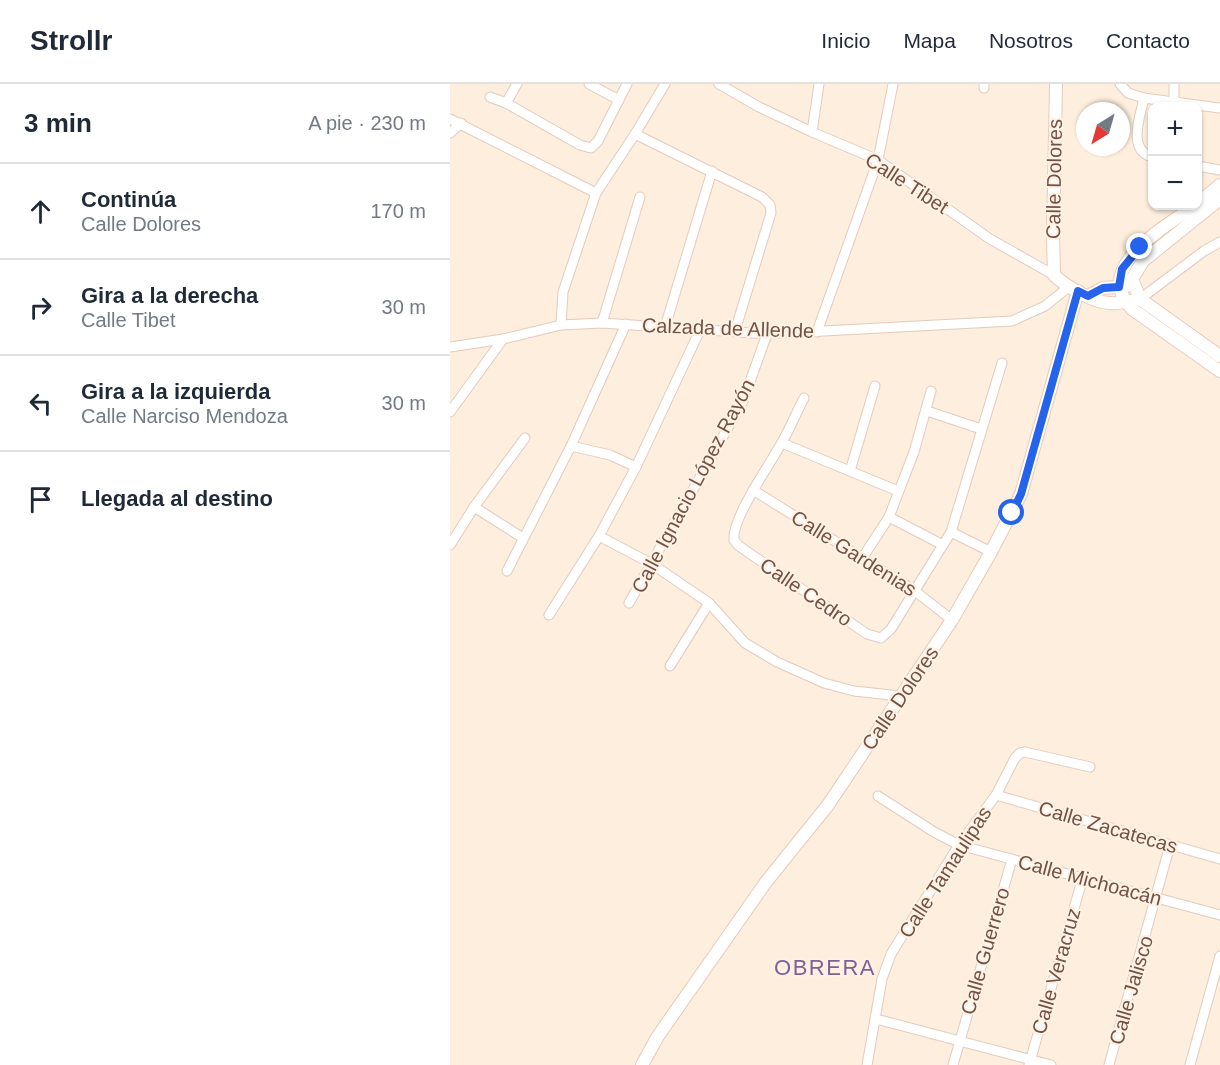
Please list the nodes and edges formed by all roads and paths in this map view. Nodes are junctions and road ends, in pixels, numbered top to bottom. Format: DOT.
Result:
graph roads {
  1 [pos="517,84"];
  2 [pos="589,84"];
  3 [pos="627,84"];
  4 [pos="665,84"];
  5 [pos="719,84"];
  6 [pos="819,84"];
  7 [pos="892,84"];
  8 [pos="1056,84"];
  9 [pos="1120,84"];
  10 [pos="1174,84"];
  11 [pos="490,97"];
  12 [pos="1144,98"];
  13 [pos="619,100"];
  14 [pos="1174,101"];
  15 [pos="506,103"];
  16 [pos="1220,108"];
  17 [pos="450,119"];
  18 [pos="460,123"];
  19 [pos="812,132"];
  20 [pos="450,133"];
  21 [pos="635,134"];
  22 [pos="1148,156"];
  23 [pos="878,160"];
  24 [pos="1202,167"];
  25 [pos="1220,170"];
  26 [pos="712,171"];
  27 [pos="1220,186"];
  28 [pos="596,193"];
  29 [pos="640,197"];
  30 [pos="1202,199"];
  31 [pos="1220,199"];
  32 [pos="1189,213"];
  33 [pos="1220,242"];
  34 [pos="1054,274"];
  35 [pos="1133,285"];
  36 [pos="1157,286"];
  37 [pos="1119,287"];
  38 [pos="1079,291"];
  39 [pos="1140,299"];
  40 [pos="1125,302"];
  41 [pos="602,323"];
  42 [pos="626,324"];
  43 [pos="561,325"];
  44 [pos="665,327"];
  45 [pos="700,330"];
  46 [pos="735,331"];
  47 [pos="817,332"];
  48 [pos="767,334"];
  49 [pos="503,339"];
  50 [pos="450,347"];
  51 [pos="1220,356"];
  52 [pos="1002,363"];
  53 [pos="1220,371"];
  54 [pos="875,386"];
  55 [pos="931,391"];
  56 [pos="804,398"];
  57 [pos="927,411"];
  58 [pos="450,412"];
  59 [pos="981,429"];
  60 [pos="525,438"];
  61 [pos="782,443"];
  62 [pos="571,446"];
  63 [pos="636,467"];
  64 [pos="850,471"];
  65 [pos="753,490"];
  66 [pos="898,491"];
  67 [pos="474,507"];
  68 [pos="889,517"];
  69 [pos="951,531"];
  70 [pos="599,536"];
  71 [pos="523,538"];
  72 [pos="450,545"];
  73 [pos="943,545"];
  74 [pos="991,552"];
  75 [pos="863,557"];
  76 [pos="652,564"];
  77 [pos="507,570"];
  78 [pos="915,591"];
  79 [pos="629,603"];
  80 [pos="709,603"];
  81 [pos="549,615"];
  82 [pos="952,620"];
  83 [pos="670,666"];
  84 [pos="900,696"];
  85 [pos="1090,768"];
  86 [pos="996,795"];
  87 [pos="878,796"];
  88 [pos="959,845"];
  89 [pos="1170,845"];
  90 [pos="1012,859"];
  91 [pos="1220,859"];
  92 [pos="1083,877"];
  93 [pos="1157,898"];
  94 [pos="1220,915"];
  95 [pos="1220,956"];
  96 [pos="876,1019"];
  97 [pos="959,1042"];
  98 [pos="1030,1063"];
  99 [pos="642,1065"];
  100 [pos="867,1065"];
  101 [pos="953,1065"];
  102 [pos="1051,1065"];
  103 [pos="1109,1065"];
  104 [pos="1190,1065"];
  1 -- 15 [label="street"];
  2 -- 13 [label="street"];
  3 -- 13 [label="street"];
  4 -- 21 [label="street"];
  5 -- 19 [label="street, Calle Tibet"];
  6 -- 19 [label="street"];
  7 -- 23 [label="street"];
  8 -- 34 [label="street, Calle Dolores"];
  9 -- 12 [label="street"];
  10 -- 14 [label="street"];
  11 -- 15 [label="street"];
  12 -- 14 [label="street"];
  12 -- 22 [label="street"];
  13 -- 15 [label="street"];
  14 -- 16 [label="street"];
  17 -- 18 [label="street"];
  18 -- 20 [label="street"];
  18 -- 28 [label="street"];
  19 -- 23 [label="street, Calle Tibet"];
  21 -- 26 [label="street"];
  21 -- 28 [label="street"];
  23 -- 34 [label="street, Calle Tibet"];
  23 -- 47 [label="street"];
  24 -- 25 [label="street"];
  26 -- 44 [label="street"];
  26 -- 46 [label="street"];
  27 -- 30 [label="street"];
  28 -- 43 [label="street"];
  29 -- 41 [label="street"];
  31 -- 32 [label="street"];
  32 -- 35 [label="street"];
  32 -- 37 [label="street"];
  33 -- 36 [label="street"];
  34 -- 38 [label="street, Calle Tibet"];
  35 -- 36 [label="street"];
  35 -- 37 [label="street"];
  35 -- 39 [label="street"];
  36 -- 39 [label="street"];
  37 -- 38 [label="street"];
  37 -- 40 [label="street"];
  38 -- 40 [label="street, Calle Tibet"];
  38 -- 47 [label="street, Calzada de Allende"];
  38 -- 74 [label="street, Calle Dolores"];
  39 -- 40 [label="street, Calle Tibet"];
  39 -- 51 [label="street"];
  40 -- 53 [label="street"];
  41 -- 42 [label="street, Calzada de Allende"];
  41 -- 43 [label="street, Calzada de Allende"];
  42 -- 44 [label="street, Calzada de Allende"];
  42 -- 62 [label="street"];
  43 -- 49 [label="street, Calzada de Allende"];
  44 -- 45 [label="street, Calzada de Allende"];
  45 -- 46 [label="street, Calzada de Allende"];
  45 -- 63 [label="street"];
  46 -- 48 [label="street, Calzada de Allende"];
  47 -- 48 [label="street, Calzada de Allende"];
  48 -- 76 [label="street, Calle Ignacio López Rayón"];
  49 -- 50 [label="street, Calzada de Allende"];
  49 -- 58 [label="street"];
  52 -- 59 [label="street"];
  54 -- 64 [label="street"];
  55 -- 57 [label="street"];
  56 -- 61 [label="street"];
  57 -- 59 [label="street"];
  57 -- 66 [label="street"];
  59 -- 69 [label="street"];
  60 -- 67 [label="street"];
  61 -- 64 [label="street"];
  61 -- 65 [label="street"];
  62 -- 63 [label="street"];
  62 -- 71 [label="street"];
  63 -- 70 [label="street"];
  64 -- 66 [label="street"];
  65 -- 75 [label="street, Calle Gardenias"];
  65 -- 78 [label="street, Calle Cedro"];
  66 -- 68 [label="street"];
  67 -- 71 [label="street"];
  67 -- 72 [label="street"];
  68 -- 73 [label="street"];
  68 -- 75 [label="street"];
  69 -- 73 [label="street"];
  69 -- 74 [label="street"];
  70 -- 76 [label="street"];
  70 -- 81 [label="street"];
  71 -- 77 [label="street"];
  73 -- 78 [label="street"];
  74 -- 82 [label="street, Calle Dolores"];
  75 -- 78 [label="street, Calle Gardenias"];
  76 -- 79 [label="street, Calle Ignacio López Rayón"];
  76 -- 80 [label="street"];
  78 -- 82 [label="street, Calle Gardenias"];
  80 -- 83 [label="street"];
  80 -- 84 [label="street"];
  82 -- 84 [label="street, Calle Dolores"];
  84 -- 99 [label="street, Calle Dolores"];
  85 -- 86 [label="street, Calle Tamaulipas"];
  86 -- 88 [label="street, Calle Tamaulipas"];
  86 -- 89 [label="street, Calle Zacatecas"];
  87 -- 88 [label="street, Calle Michoacán"];
  88 -- 90 [label="street, Calle Michoacán"];
  88 -- 96 [label="street, Calle Tamaulipas"];
  89 -- 91 [label="street, Calle Zacatecas"];
  89 -- 93 [label="street, Calle Jalisco"];
  90 -- 92 [label="street, Calle Michoacán"];
  90 -- 97 [label="street, Calle Guerrero"];
  92 -- 93 [label="street, Calle Michoacán"];
  92 -- 98 [label="street, Calle Veracruz"];
  93 -- 94 [label="street, Calle Michoacán"];
  93 -- 103 [label="street, Calle Jalisco"];
  95 -- 104 [label="street"];
  96 -- 97 [label="street"];
  96 -- 100 [label="street, Calle Tamaulipas"];
  97 -- 98 [label="street"];
  97 -- 101 [label="street, Calle Guerrero"];
  98 -- 102 [label="street"];
}
